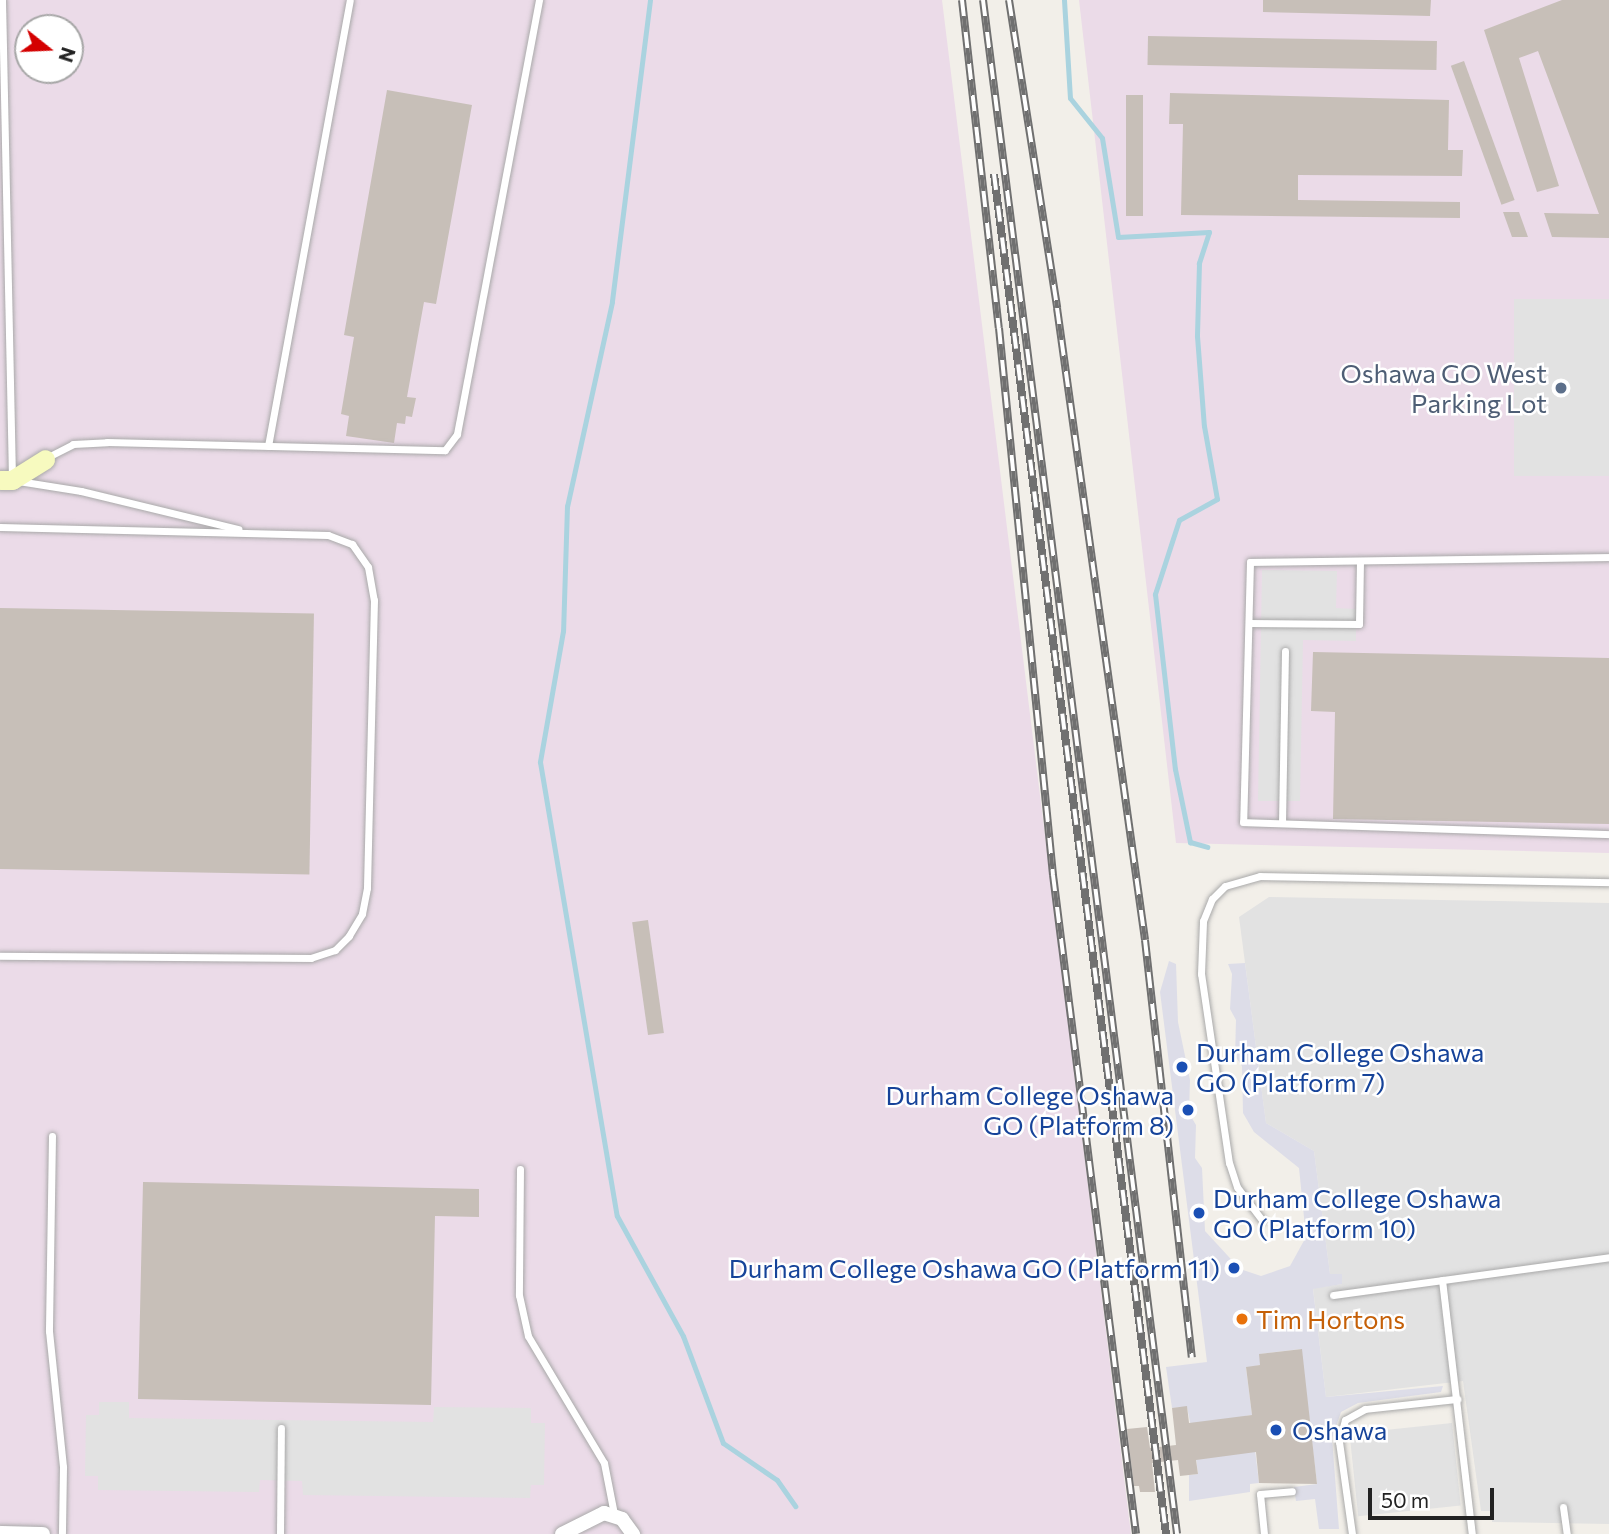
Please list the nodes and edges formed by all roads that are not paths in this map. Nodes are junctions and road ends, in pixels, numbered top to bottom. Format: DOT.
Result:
graph roads {
  1 [pos="2,0"];
  2 [pos="350,0"];
  3 [pos="539,0"];
  4 [pos="268,446"];
  5 [pos="46,459"];
  6 [pos="6,480"];
  7 [pos="0,527"];
  8 [pos="252,533"];
  9 [pos="1609,556"];
  10 [pos="1360,561"];
  11 [pos="1249,624"];
  12 [pos="1285,651"];
  13 [pos="1282,824"];
  14 [pos="1609,834"];
  15 [pos="1609,882"];
  16 [pos="0,956"];
  17 [pos="52,1136"];
  18 [pos="520,1169"];
  19 [pos="1262,1220"];
  20 [pos="1609,1257"];
  21 [pos="1442,1280"];
  22 [pos="1333,1295"];
  23 [pos="1457,1399"];
  24 [pos="281,1428"];
  25 [pos="1292,1491"];
  26 [pos="1563,1507"];
  27 [pos="614,1514"];
  28 [pos="0,1533"];
  29 [pos="43,1534"];
  30 [pos="62,1534"];
  31 [pos="279,1534"];
  32 [pos="562,1534"];
  33 [pos="633,1534"];
  34 [pos="1264,1534"];
  35 [pos="1352,1534"];
  36 [pos="1472,1534"];
  37 [pos="1567,1534"];
  1 -- 6 [label="lane"];
  2 -- 4 [label="lane"];
  3 -- 4 [label="lane"];
  4 -- 5 [label="lane"];
  5 -- 6 [label="street"];
  6 -- 8 [label="lane"];
  7 -- 8 [label="lane"];
  8 -- 16 [label="lane"];
  9 -- 10 [label="lane"];
  10 -- 11 [label="lane"];
  10 -- 11 [label="lane"];
  11 -- 13 [label="lane"];
  12 -- 13 [label="lane"];
  13 -- 14 [label="lane"];
  15 -- 19 [label="lane"];
  17 -- 30 [label="lane"];
  18 -- 27 [label="lane"];
  20 -- 21 [label="lane"];
  21 -- 22 [label="lane"];
  21 -- 23 [label="lane"];
  23 -- 35 [label="lane"];
  23 -- 36 [label="lane"];
  24 -- 31 [label="lane"];
  25 -- 34 [label="lane"];
  26 -- 37 [label="lane"];
  27 -- 32 [label="street"];
  27 -- 33 [label="street"];
  28 -- 29 [label="street"];
}
